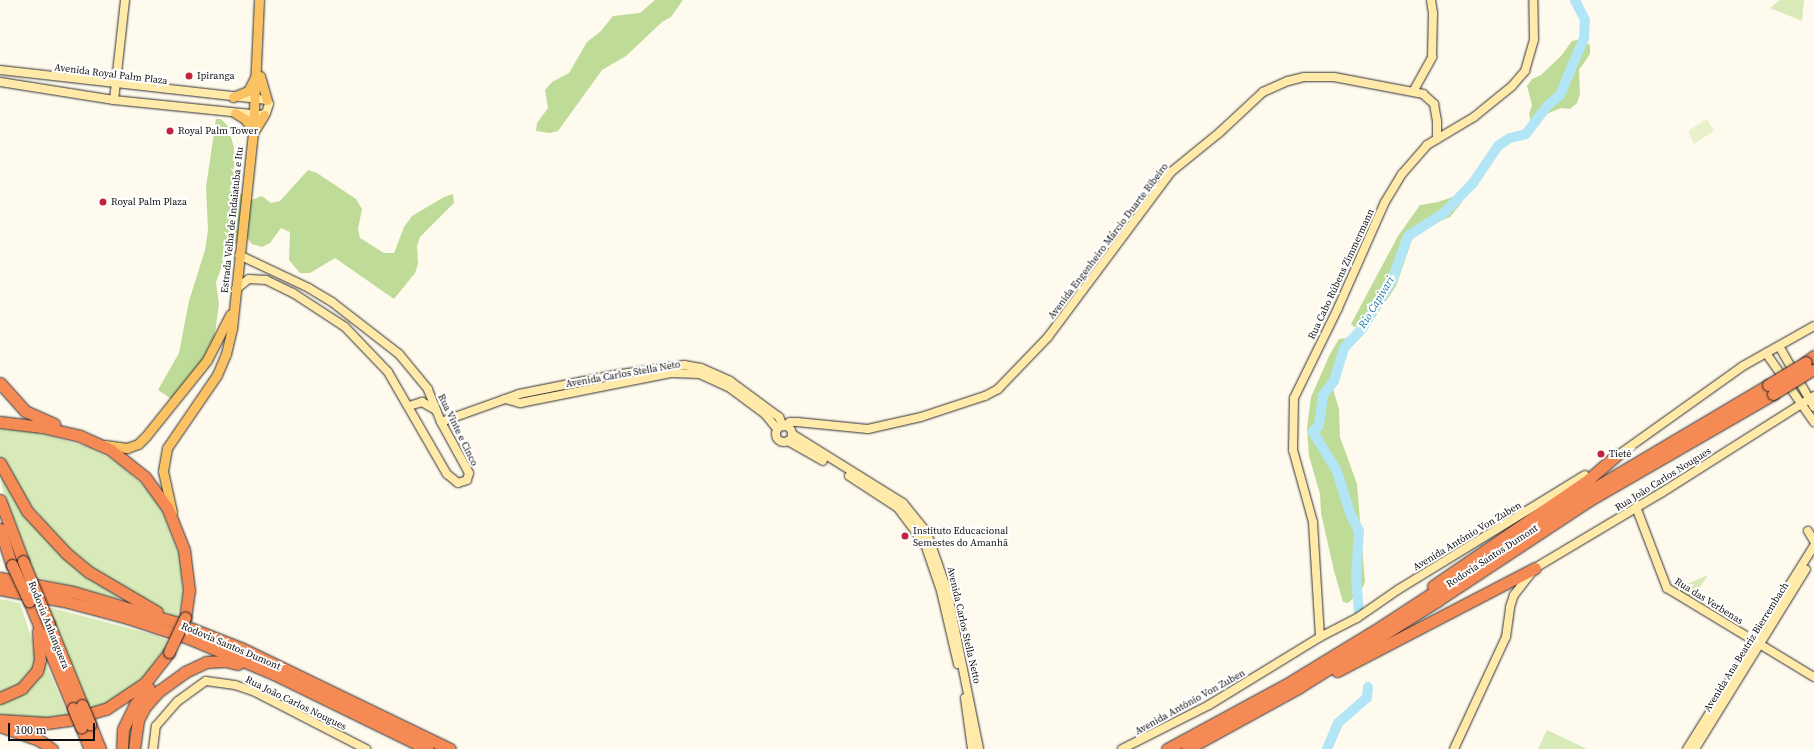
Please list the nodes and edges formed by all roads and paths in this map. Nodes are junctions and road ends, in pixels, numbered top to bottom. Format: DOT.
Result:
graph roads {
  1 [pos="125,0"];
  2 [pos="259,0"];
  3 [pos="1431,0"];
  4 [pos="1533,0"];
  5 [pos="0,70"];
  6 [pos="258,71"];
  7 [pos="0,82"];
  8 [pos="116,84"];
  9 [pos="1414,90"];
  10 [pos="234,97"];
  11 [pos="255,99"];
  12 [pos="114,100"];
  13 [pos="268,100"];
  14 [pos="235,112"];
  15 [pos="254,114"];
  16 [pos="264,115"];
  17 [pos="253,132"];
  18 [pos="1437,139"];
  19 [pos="239,255"];
  20 [pos="236,289"];
  21 [pos="232,310"];
  22 [pos="1814,326"];
  23 [pos="1778,346"];
  24 [pos="1766,353"];
  25 [pos="1811,364"];
  26 [pos="198,372"];
  27 [pos="0,383"];
  28 [pos="210,385"];
  29 [pos="1770,390"];
  30 [pos="1812,397"];
  31 [pos="503,398"];
  32 [pos="1801,404"];
  33 [pos="409,406"];
  34 [pos="1814,407"];
  35 [pos="436,411"];
  36 [pos="0,422"];
  37 [pos="441,422"];
  38 [pos="1814,422"];
  39 [pos="786,431"];
  40 [pos="80,436"];
  41 [pos="102,445"];
  42 [pos="1617,456"];
  43 [pos="0,463"];
  44 [pos="0,500"];
  45 [pos="1636,507"];
  46 [pos="176,526"];
  47 [pos="0,529"];
  48 [pos="1808,531"];
  49 [pos="0,540"];
  50 [pos="1814,541"];
  51 [pos="1814,546"];
  52 [pos="1814,556"];
  53 [pos="15,562"];
  54 [pos="1535,568"];
  55 [pos="0,581"];
  56 [pos="30,603"];
  57 [pos="180,620"];
  58 [pos="1374,631"];
  59 [pos="1320,637"];
  60 [pos="1757,643"];
  61 [pos="172,652"];
  62 [pos="274,674"];
  63 [pos="1814,677"];
  64 [pos="1298,688"];
  65 [pos="0,698"];
  66 [pos="78,706"];
  67 [pos="354,714"];
  68 [pos="0,720"];
  69 [pos="85,725"];
  70 [pos="0,726"];
  71 [pos="52,749"];
  72 [pos="90,749"];
  73 [pos="100,749"];
  74 [pos="122,749"];
  75 [pos="134,749"];
  76 [pos="152,749"];
  77 [pos="366,749"];
  78 [pos="415,749"];
  79 [pos="428,749"];
  80 [pos="450,749"];
  81 [pos="972,749"];
  82 [pos="979,749"];
  83 [pos="1122,749"];
  84 [pos="1167,749"];
  85 [pos="1187,749"];
  86 [pos="1454,749"];
  87 [pos="1687,749"];
  88 [pos="1695,749"];
  1 -- 8 [label="street"];
  2 -- 6 [label="main road"];
  3 -- 9 [label="street"];
  4 -- 18 [label="street, Rua Cabo Rúbens Zimmermann"];
  5 -- 8 [label="street, Avenida Royal Palm Plaza"];
  6 -- 10 [label="main road"];
  6 -- 11 [label="main road"];
  6 -- 13 [label="main road"];
  7 -- 12 [label="street"];
  8 -- 10 [label="street, Avenida Royal Palm Plaza"];
  8 -- 12 [label="street"];
  9 -- 18 [label="street, Avenida Engenheiro Márcio Duarte Ribeiro"];
  9 -- 39 [label="street, Avenida Engenheiro Márcio Duarte Ribeiro"];
  10 -- 11 [label="street, Avenida Royal Palm Plaza"];
  11 -- 13 [label="street, Avenida Royal Palm Plaza"];
  11 -- 15 [label="main road, Estrada Velha de Indaiatuba e Itu"];
  12 -- 14 [label="street"];
  13 -- 16 [label="street"];
  14 -- 15 [label="street"];
  14 -- 17 [label="main road"];
  15 -- 16 [label="street"];
  15 -- 17 [label="main road, Estrada Velha de Indaiatuba e Itu"];
  16 -- 17 [label="main road"];
  17 -- 19 [label="main road, Estrada Velha de Indaiatuba e Itu"];
  18 -- 59 [label="street, Rua Cabo Rúbens Zimmermann"];
  19 -- 20 [label="main road, Estrada Velha de Indaiatuba e Itu"];
  19 -- 35 [label="street, Rua Vinte e Cinco"];
  20 -- 21 [label="main road, Estrada Velha de Indaiatuba e Itu"];
  20 -- 33 [label="street, Rua Vinte e Cinco"];
  21 -- 26 [label="main road, Estrada Velha de Indaiatuba e Itu"];
  21 -- 28 [label="main road, Estrada Velha de Indaiatuba e Itu"];
  22 -- 23 [label="street, Avenida Antônio Von Zuben"];
  23 -- 24 [label="street, Avenida Antônio Von Zuben"];
  23 -- 30 [label="street"];
  24 -- 32 [label="street"];
  24 -- 42 [label="street, Avenida Antônio Von Zuben"];
  25 -- 29 [label="highway, Rodovia Santos Dumont, bridge"];
  26 -- 28 [label="main road"];
  26 -- 41 [label="main road, Estrada Velha de Indaiatuba e Itu"];
  27 -- 40 [label="highway"];
  28 -- 46 [label="main road, Estrada Velha de Indaiatuba e Itu"];
  29 -- 58 [label="highway, Rodovia Santos Dumont"];
  29 -- 64 [label="highway, Rodovia Santos Dumont"];
  30 -- 32 [label="street, Rua João Carlos Nougues"];
  30 -- 34 [label="street"];
  31 -- 37 [label="street"];
  31 -- 39 [label="street, Avenida Carlos Stella Neto"];
  31 -- 39 [label="street, Avenida Carlos Stella Netto"];
  32 -- 38 [label="street"];
  32 -- 45 [label="street, Rua João Carlos Nougues"];
  33 -- 35 [label="street"];
  33 -- 37 [label="street, Rua Vinte e Cinco"];
  35 -- 37 [label="street, Rua Vinte e Cinco"];
  36 -- 40 [label="highway"];
  39 -- 81 [label="street, Avenida Carlos Stella Neto"];
  39 -- 82 [label="street, Avenida Carlos Stella Netto"];
  40 -- 41 [label="highway"];
  41 -- 46 [label="highway"];
  42 -- 58 [label="highway"];
  42 -- 59 [label="street, Avenida Antônio Von Zuben"];
  43 -- 57 [label="highway"];
  44 -- 53 [label="highway, Rodovia Anhanguera"];
  45 -- 54 [label="street, Rua João Carlos Nougues"];
  45 -- 60 [label="street, Rua das Verbenas"];
  46 -- 57 [label="highway"];
  47 -- 53 [label="highway, Rodovia Anhanguera"];
  48 -- 50 [label="street"];
  49 -- 53 [label="highway"];
  51 -- 60 [label="street, Avenida Ana Beatriz Bierrembach"];
  52 -- 60 [label="street, Avenida Ana Beatriz Bierrembach"];
  53 -- 56 [label="highway, Rodovia Anhanguera, bridge"];
  53 -- 66 [label="highway, Rodovia Anhanguera, bridge"];
  54 -- 64 [label="highway"];
  54 -- 86 [label="street"];
  55 -- 57 [label="highway, Rodovia Santos Dumont"];
  55 -- 62 [label="highway, Rodovia Santos Dumont"];
  56 -- 65 [label="highway"];
  56 -- 66 [label="highway, Rodovia Anhanguera"];
  57 -- 61 [label="highway, bridge"];
  57 -- 80 [label="highway, Rodovia Santos Dumont"];
  58 -- 84 [label="highway, Rodovia Santos Dumont"];
  59 -- 83 [label="street, Avenida Antônio Von Zuben"];
  60 -- 63 [label="street, Rua das Verbenas"];
  60 -- 87 [label="street, Avenida Ana Beatriz Bierrembach"];
  60 -- 88 [label="street, Avenida Ana Beatriz Bierrembach"];
  61 -- 68 [label="highway"];
  61 -- 74 [label="highway"];
  62 -- 67 [label="highway, Rodovia Santos Dumont"];
  62 -- 75 [label="highway"];
  64 -- 85 [label="highway, Rodovia Santos Dumont"];
  66 -- 69 [label="highway, Rodovia Anhanguera, bridge"];
  67 -- 78 [label="highway"];
  67 -- 79 [label="highway, Rodovia Santos Dumont"];
  69 -- 72 [label="highway, Rodovia Anhanguera"];
  69 -- 73 [label="highway, Rodovia Anhanguera"];
  70 -- 71 [label="highway"];
  76 -- 77 [label="street, Rua João Carlos Nougues"];
}
